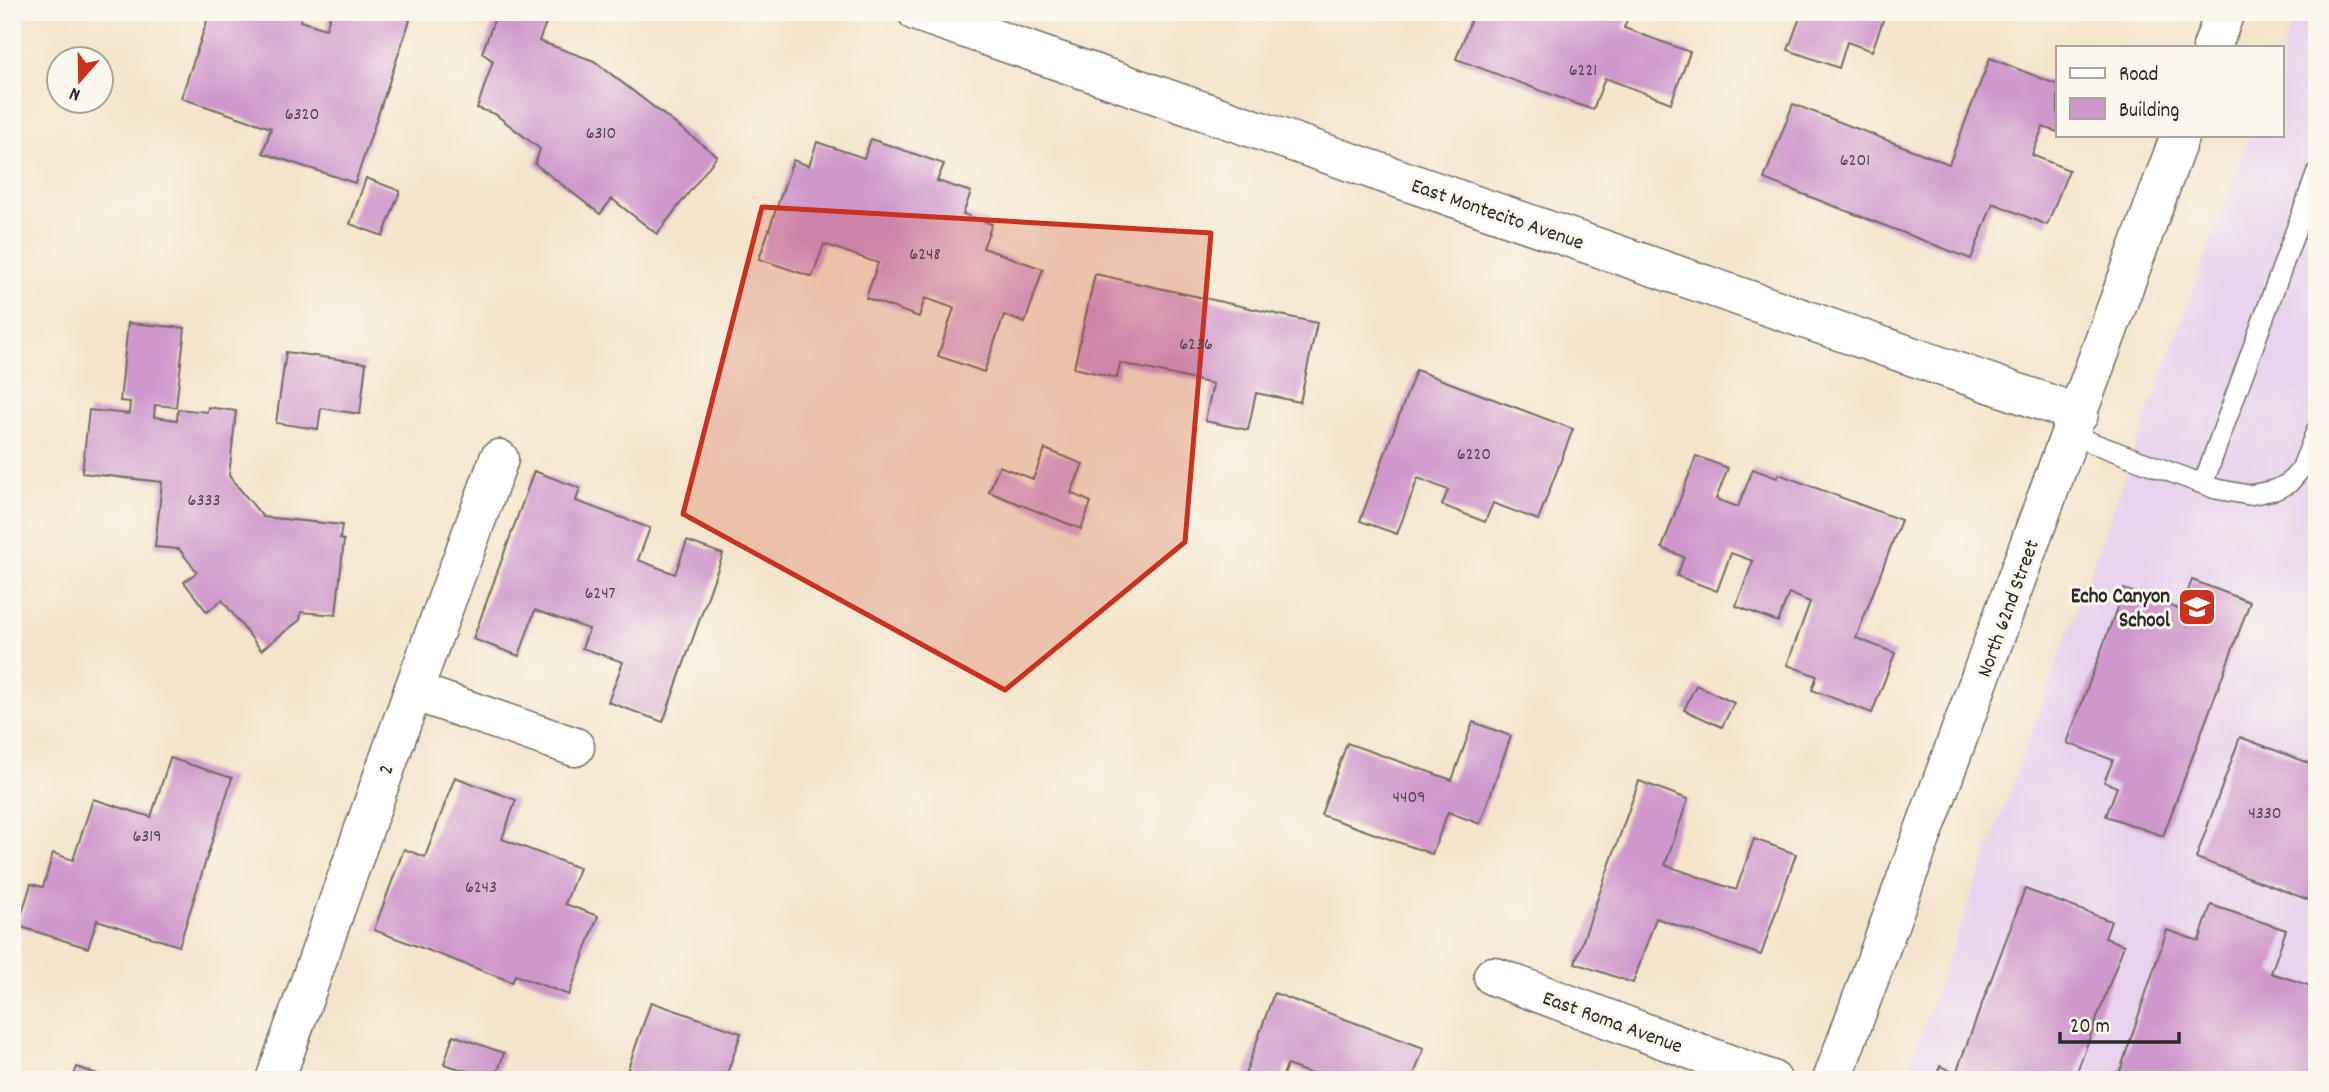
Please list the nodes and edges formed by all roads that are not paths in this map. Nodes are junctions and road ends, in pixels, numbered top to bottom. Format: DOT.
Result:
graph roads {
  1 [pos="917,12"];
  2 [pos="2225,12"];
  3 [pos="2212,46"];
  4 [pos="2180,136"];
  5 [pos="2317,172"];
  6 [pos="2075,425"];
  7 [pos="2317,429"];
  8 [pos="499,459"];
  9 [pos="2203,484"];
  10 [pos="413,691"];
  11 [pos="575,747"];
  12 [pos="1493,976"];
  13 [pos="275,1080"];
  14 [pos="1772,1080"];
  15 [pos="1832,1080"];
  1 -- 6 [label="street, East Montecito Avenue"];
  2 -- 3 [label="street"];
  4 -- 6 [label="street, North 62nd Street"];
  5 -- 9 [label="lane"];
  6 -- 9 [label="lane"];
  6 -- 15 [label="street, North 62nd Street"];
  7 -- 9 [label="lane"];
  8 -- 10 [label="street, 2"];
  10 -- 11 [label="street"];
  10 -- 13 [label="street, 2"];
  12 -- 14 [label="street, East Roma Avenue"];
}
